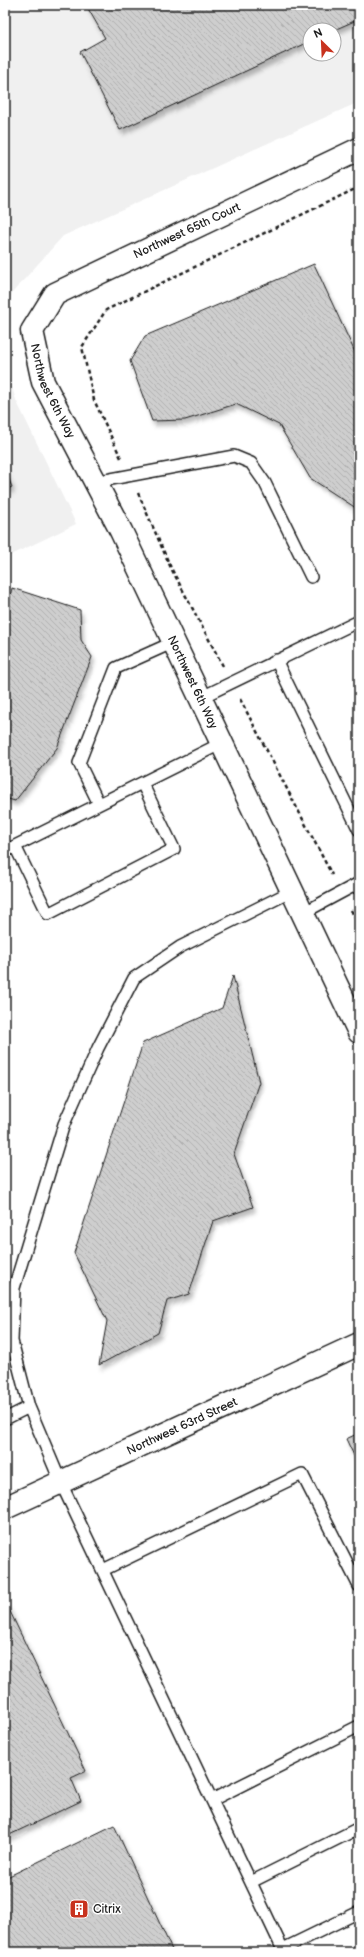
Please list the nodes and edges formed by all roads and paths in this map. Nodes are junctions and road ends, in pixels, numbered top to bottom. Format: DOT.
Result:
graph roads {
  1 [pos="359,149"];
  2 [pos="359,187"];
  3 [pos="32,331"];
  4 [pos="130,476"];
  5 [pos="95,482"];
  6 [pos="311,576"];
  7 [pos="359,621"];
  8 [pos="174,642"];
  9 [pos="276,660"];
  10 [pos="231,682"];
  11 [pos="200,698"];
  12 [pos="222,743"];
  13 [pos="142,783"];
  14 [pos="99,804"];
  15 [pos="359,830"];
  16 [pos="10,848"];
  17 [pos="359,884"];
  18 [pos="292,891"];
  19 [pos="342,893"];
  20 [pos="303,913"];
  21 [pos="359,926"];
  22 [pos="359,1032"];
  23 [pos="359,1344"];
  24 [pos="30,1407"];
  25 [pos="5,1419"];
  26 [pos="61,1483"];
  27 [pos="5,1508"];
  28 [pos="103,1570"];
  29 [pos="359,1586"];
  30 [pos="359,1726"];
  31 [pos="212,1800"];
  32 [pos="359,1828"];
  33 [pos="251,1882"];
  34 [pos="359,1912"];
  35 [pos="284,1951"];
  1 -- 3 [label="street, Northwest 65th Court"];
  2 -- 4 [label="path"];
  3 -- 5 [label="street, Northwest 6th Way"];
  4 -- 5 [label="lane"];
  4 -- 6 [label="lane"];
  4 -- 10 [label="path"];
  5 -- 8 [label="street, Northwest 6th Way"];
  7 -- 9 [label="lane"];
  8 -- 11 [label="street, Northwest 6th Way"];
  8 -- 14 [label="lane"];
  9 -- 10 [label="lane"];
  9 -- 15 [label="lane"];
  10 -- 11 [label="lane"];
  10 -- 19 [label="path"];
  11 -- 12 [label="street, Northwest 6th Way"];
  12 -- 13 [label="lane"];
  12 -- 18 [label="street, Northwest 6th Way"];
  13 -- 14 [label="lane"];
  13 -- 16 [label="lane"];
  14 -- 16 [label="lane"];
  17 -- 19 [label="lane"];
  18 -- 20 [label="street, Northwest 6th Way"];
  18 -- 24 [label="lane"];
  19 -- 20 [label="lane"];
  19 -- 21 [label="path"];
  20 -- 22 [label="street, Northwest 6th Way"];
  23 -- 26 [label="street, Northwest 63rd Street"];
  24 -- 25 [label="lane"];
  24 -- 26 [label="lane"];
  26 -- 27 [label="street, Northwest 63rd Street"];
  26 -- 28 [label="lane"];
  28 -- 29 [label="lane"];
  28 -- 31 [label="lane"];
  30 -- 31 [label="lane"];
  31 -- 33 [label="lane"];
  32 -- 33 [label="lane"];
  33 -- 35 [label="lane"];
  34 -- 35 [label="lane"];
}
